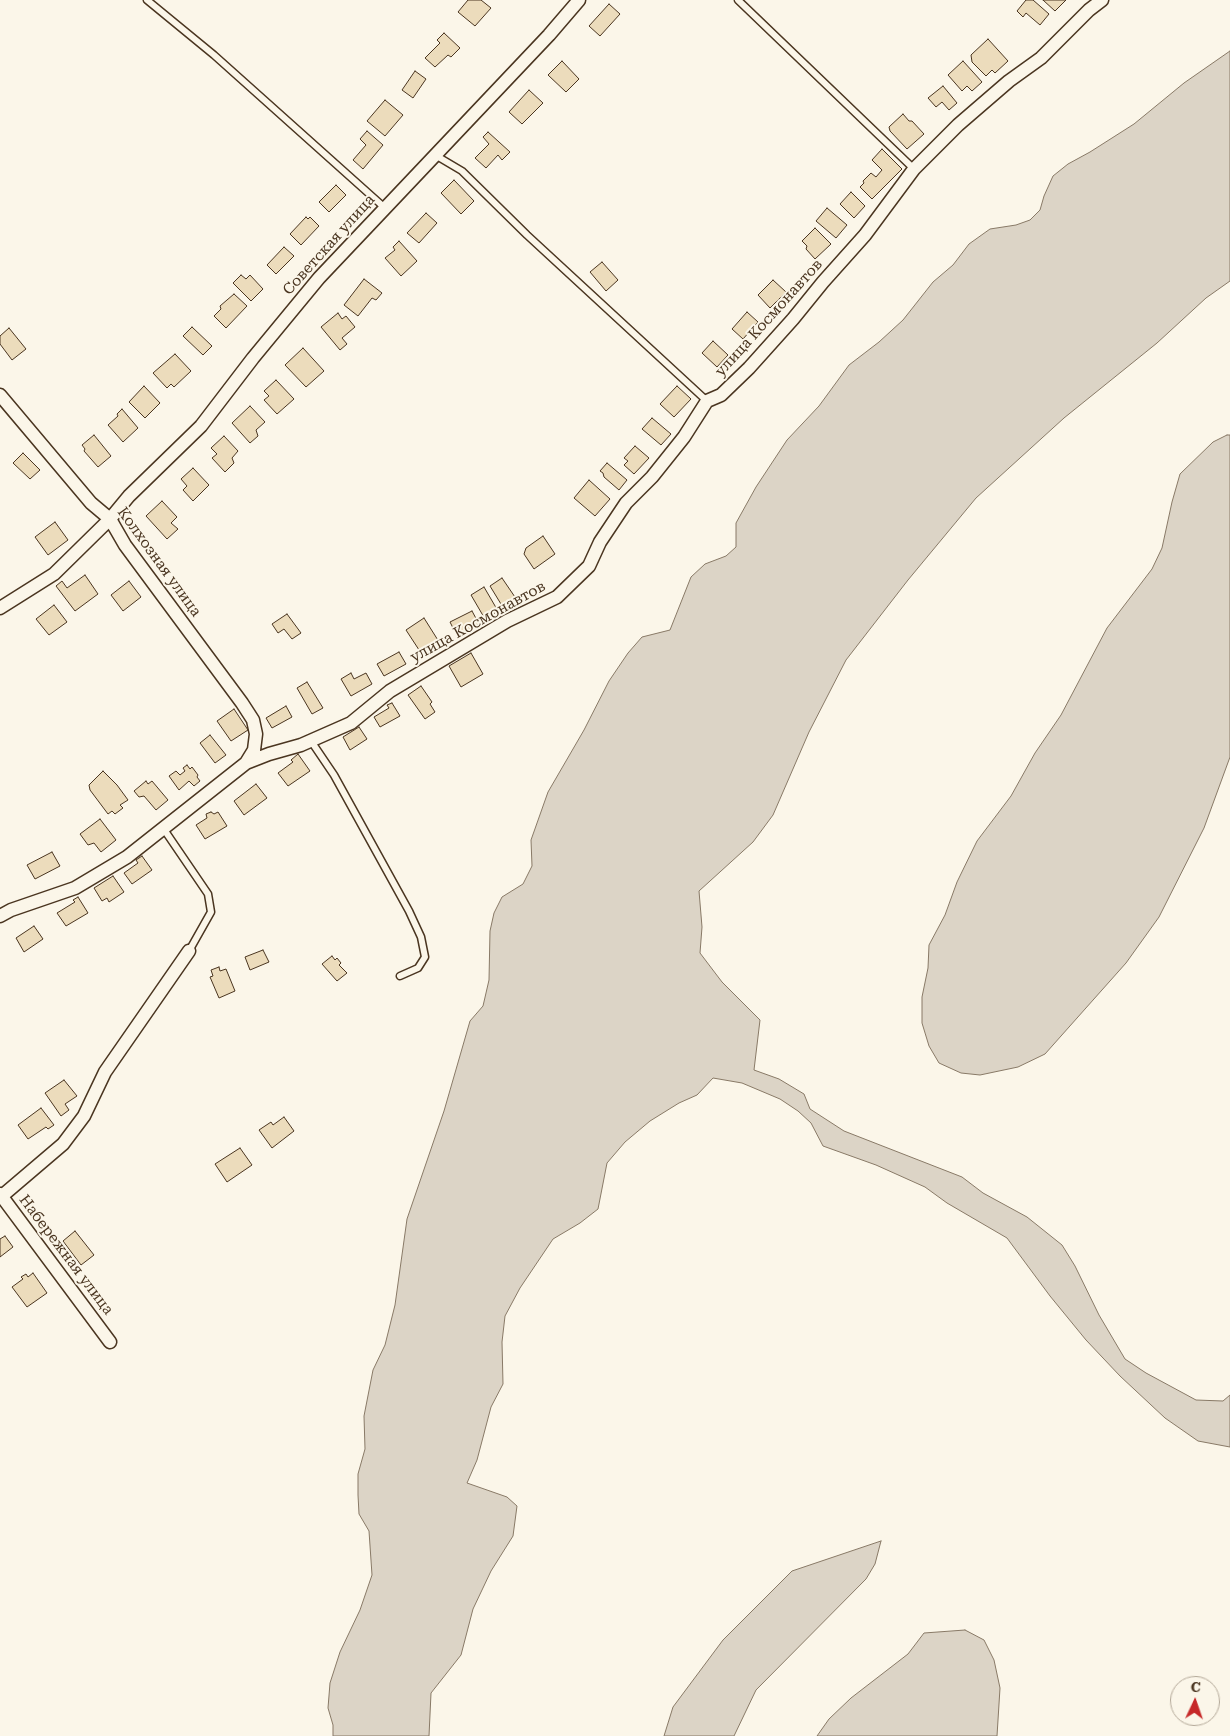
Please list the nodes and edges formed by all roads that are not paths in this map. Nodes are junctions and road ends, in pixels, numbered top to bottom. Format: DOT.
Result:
graph roads {
  1 [pos="147,0"];
  2 [pos="579,0"];
  3 [pos="738,0"];
  4 [pos="1102,0"];
  5 [pos="435,154"];
  6 [pos="914,170"];
  7 [pos="384,208"];
  8 [pos="0,395"];
  9 [pos="707,401"];
  10 [pos="110,519"];
  11 [pos="0,608"];
  12 [pos="311,741"];
  13 [pos="246,763"];
  14 [pos="163,828"];
  15 [pos="0,916"];
  16 [pos="190,951"];
  17 [pos="400,976"];
  18 [pos="1,1195"];
  19 [pos="110,1342"];
  1 -- 7 [label="lane"];
  2 -- 5 [label="street, Советская улица"];
  3 -- 6 [label="lane"];
  4 -- 6 [label="street, улица Космонавтов"];
  5 -- 7 [label="street, Советская улица"];
  5 -- 9 [label="lane"];
  6 -- 9 [label="street, улица Космонавтов"];
  7 -- 10 [label="street, Советская улица"];
  8 -- 10 [label="street, Колхозная улица"];
  9 -- 12 [label="street, улица Космонавтов"];
  10 -- 11 [label="street, Советская улица"];
  10 -- 13 [label="street, Колхозная улица"];
  12 -- 13 [label="street, улица Космонавтов"];
  12 -- 17 [label="lane"];
  13 -- 14 [label="street, улица Космонавтов"];
  14 -- 15 [label="street, улица Космонавтов"];
  14 -- 16 [label="lane"];
  16 -- 18 [label="street, Набережная улица"];
  18 -- 19 [label="street, Набережная улица"];
}
